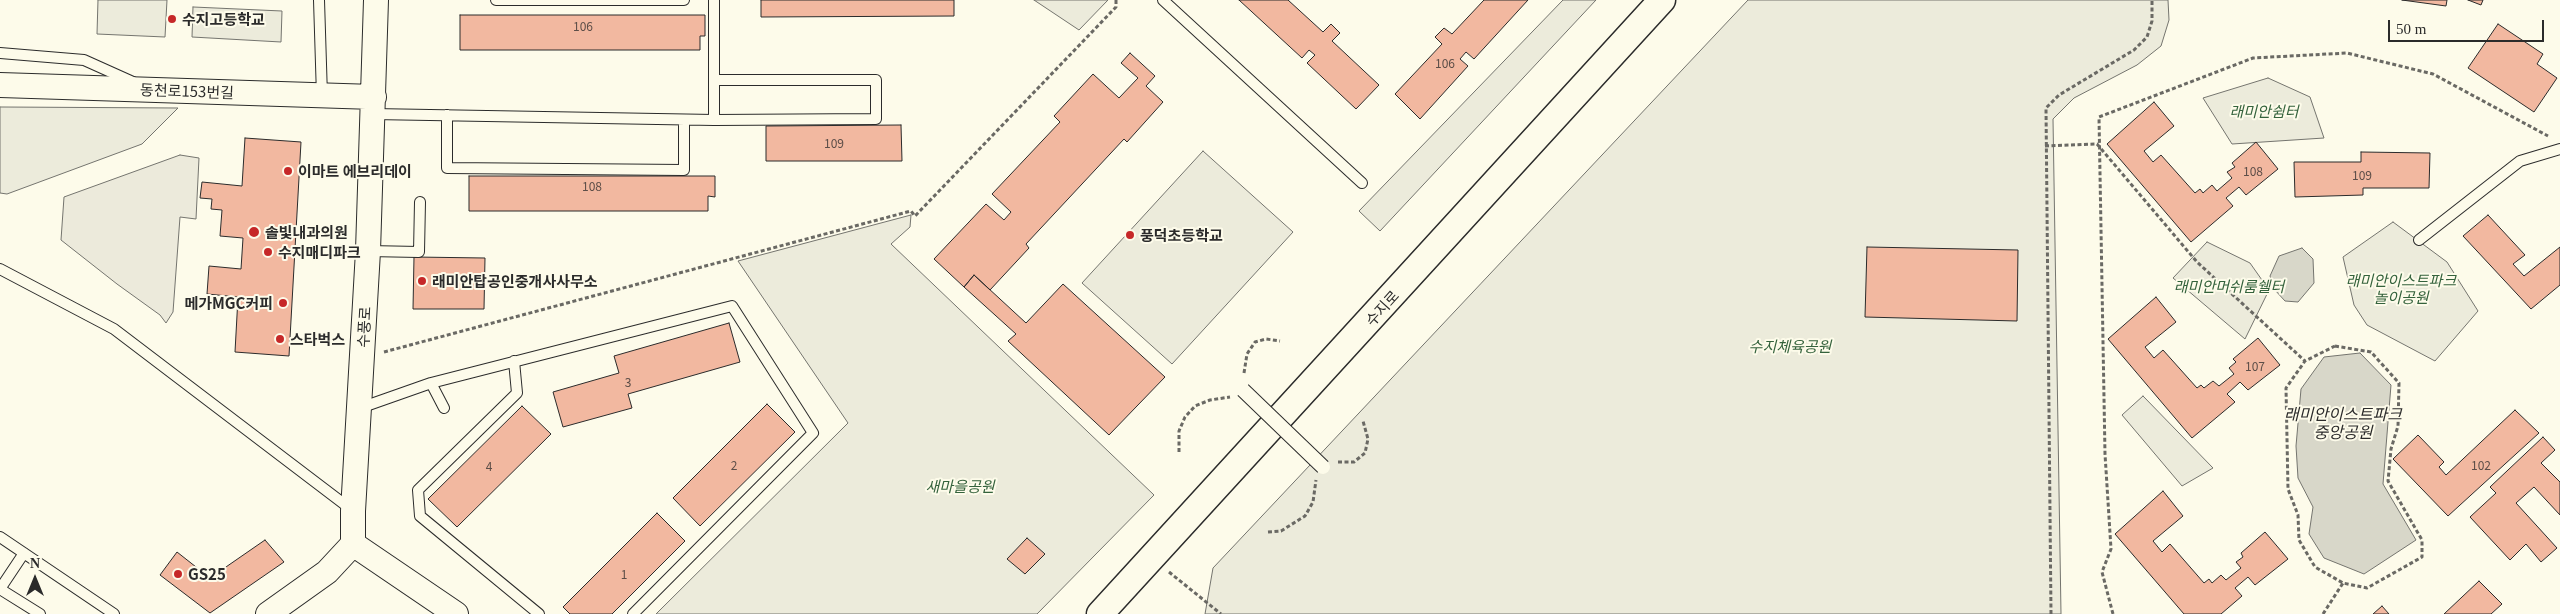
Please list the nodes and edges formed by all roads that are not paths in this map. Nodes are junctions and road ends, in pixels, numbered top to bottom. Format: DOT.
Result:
graph roads {
  1 [pos="319,0"];
  2 [pos="376,0"];
  3 [pos="496,0"];
  4 [pos="684,0"];
  5 [pos="714,0"];
  6 [pos="1163,0"];
  7 [pos="1662,0"];
  8 [pos="0,53"];
  9 [pos="714,80"];
  10 [pos="0,86"];
  11 [pos="150,90"];
  12 [pos="322,96"];
  13 [pos="374,105"];
  14 [pos="447,116"];
  15 [pos="684,120"];
  16 [pos="714,120"];
  17 [pos="2560,148"];
  18 [pos="1362,183"];
  19 [pos="420,202"];
  20 [pos="2419,240"];
  21 [pos="368,251"];
  22 [pos="0,268"];
  23 [pos="514,361"];
  24 [pos="431,383"];
  25 [pos="1243,390"];
  26 [pos="360,408"];
  27 [pos="444,408"];
  28 [pos="1323,467"];
  29 [pos="353,511"];
  30 [pos="0,537"];
  31 [pos="353,544"];
  32 [pos="24,553"];
  33 [pos="0,589"];
  34 [pos="98,610"];
  35 [pos="40,614"];
  36 [pos="114,614"];
  37 [pos="268,614"];
  38 [pos="456,614"];
  39 [pos="539,614"];
  40 [pos="633,614"];
  41 [pos="1100,614"];
  1 -- 12 [label="lane"];
  2 -- 13 [label="street, 수풍로"];
  3 -- 4 [label="lane"];
  5 -- 9 [label="lane"];
  6 -- 18 [label="lane"];
  7 -- 41 [label="main road, 수지로"];
  8 -- 11 [label="lane"];
  9 -- 16 [label="lane"];
  9 -- 16 [label="lane"];
  10 -- 11 [label="street, 동천로153번길"];
  11 -- 12 [label="street, 동천로153번길"];
  12 -- 13 [label="street, 동천로153번길"];
  13 -- 14 [label="lane"];
  13 -- 21 [label="street, 수풍로"];
  14 -- 15 [label="lane"];
  14 -- 15 [label="lane"];
  15 -- 16 [label="lane"];
  17 -- 20 [label="lane"];
  19 -- 21 [label="lane"];
  21 -- 26 [label="street, 수풍로"];
  22 -- 29 [label="lane"];
  23 -- 24 [label="lane"];
  23 -- 39 [label="lane"];
  23 -- 40 [label="lane"];
  24 -- 26 [label="lane"];
  24 -- 27 [label="lane"];
  25 -- 28 [label="street, bridge"];
  26 -- 29 [label="street, 수풍로"];
  29 -- 31 [label="street, 수풍로"];
  30 -- 32 [label="lane"];
  31 -- 37 [label="street"];
  31 -- 38 [label="street"];
  32 -- 33 [label="lane"];
  32 -- 34 [label="lane"];
  33 -- 35 [label="lane"];
  34 -- 36 [label="lane"];
}
